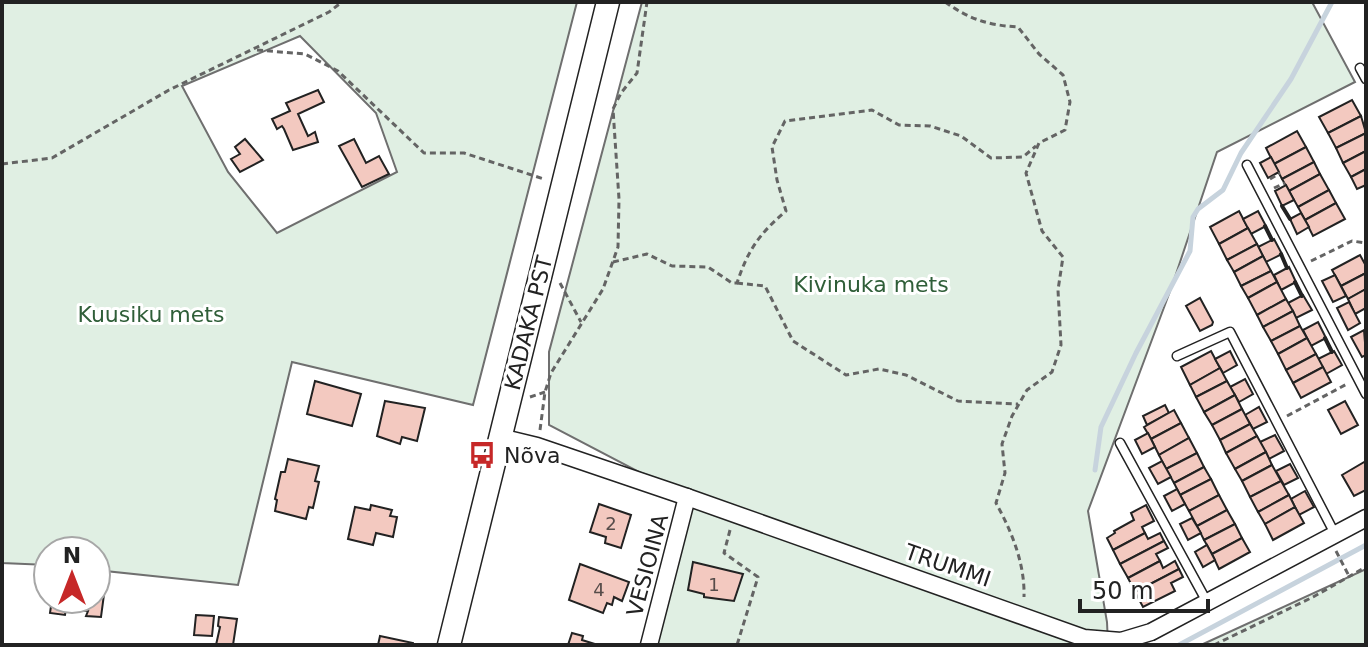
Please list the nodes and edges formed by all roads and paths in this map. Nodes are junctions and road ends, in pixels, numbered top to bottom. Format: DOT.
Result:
graph roads {
  1 [pos="342,2"];
  2 [pos="608,2"];
  3 [pos="647,2"];
  4 [pos="945,2"];
  5 [pos="253,50"];
  6 [pos="1360,68"];
  7 [pos="1366,79"];
  8 [pos="1039,143"];
  9 [pos="2,164"];
  10 [pos="1247,165"];
  11 [pos="1280,173"];
  12 [pos="1270,179"];
  13 [pos="1285,183"];
  14 [pos="563,184"];
  15 [pos="1275,187"];
  16 [pos="1366,243"];
  17 [pos="613,262"];
  18 [pos="1300,267"];
  19 [pos="558,281"];
  20 [pos="737,283"];
  21 [pos="581,322"];
  22 [pos="1177,356"];
  23 [pos="1358,379"];
  24 [pos="545,392"];
  25 [pos="1366,394"];
  26 [pos="521,399"];
  27 [pos="1019,404"];
  28 [pos="1276,421"];
  29 [pos="500,437"];
  30 [pos="539,438"];
  31 [pos="1120,443"];
  32 [pos="687,497"];
  33 [pos="735,513"];
  34 [pos="1366,518"];
  35 [pos="1335,534"];
  36 [pos="1337,553"];
  37 [pos="1366,567"];
  38 [pos="1349,576"];
  39 [pos="1207,603"];
  40 [pos="1021,615"];
  41 [pos="449,645"];
  42 [pos="649,645"];
  43 [pos="737,645"];
  44 [pos="1214,645"];
  1 -- 5 [label="path"];
  2 -- 14 [label="main road, KADAKA PST"];
  3 -- 17 [label="path"];
  4 -- 8 [label="path"];
  5 -- 9 [label="path"];
  5 -- 14 [label="path"];
  6 -- 7 [label="lane"];
  8 -- 20 [label="path"];
  8 -- 27 [label="path"];
  10 -- 18 [label="lane"];
  11 -- 12 [label="path"];
  13 -- 15 [label="path"];
  14 -- 29 [label="main road, KADAKA PST"];
  16 -- 18 [label="path"];
  17 -- 20 [label="path"];
  17 -- 21 [label="path"];
  18 -- 23 [label="lane"];
  19 -- 21 [label="path"];
  20 -- 27 [label="path"];
  21 -- 24 [label="path"];
  22 -- 28 [label="lane"];
  23 -- 25 [label="lane"];
  23 -- 28 [label="path"];
  24 -- 26 [label="path"];
  24 -- 30 [label="path"];
  27 -- 40 [label="path"];
  28 -- 35 [label="lane"];
  29 -- 32 [label="street, TRUMMI"];
  29 -- 41 [label="main road, KADAKA PST"];
  31 -- 39 [label="lane"];
  32 -- 33 [label="street, TRUMMI"];
  32 -- 42 [label="street, VESIOINA"];
  33 -- 40 [label="street, TRUMMI"];
  33 -- 43 [label="path"];
  34 -- 35 [label="street, TRUMMI"];
  35 -- 39 [label="street, TRUMMI"];
  36 -- 38 [label="path"];
  37 -- 38 [label="path"];
  38 -- 44 [label="path"];
  39 -- 40 [label="street, TRUMMI"];
}
